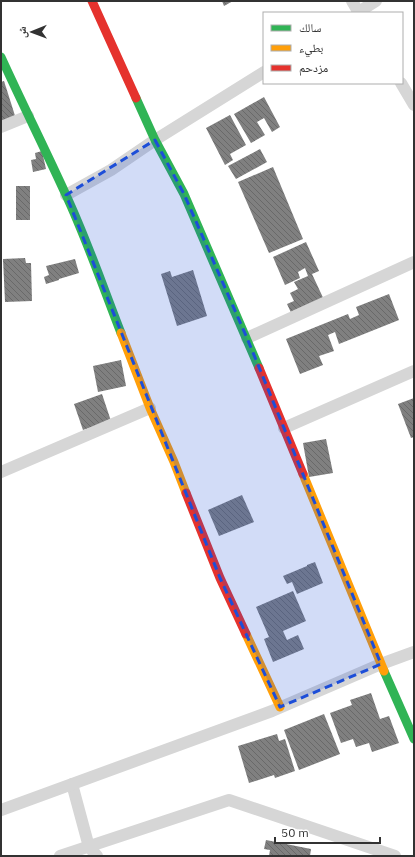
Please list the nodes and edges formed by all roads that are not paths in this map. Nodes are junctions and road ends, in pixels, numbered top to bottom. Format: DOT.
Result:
graph roads {
  1 [pos="92,1"];
  2 [pos="352,1"];
  3 [pos="376,1"];
  4 [pos="358,12"];
  5 [pos="360,12"];
  6 [pos="1,57"];
  7 [pos="263,73"];
  8 [pos="402,84"];
  9 [pos="414,105"];
  10 [pos="28,116"];
  11 [pos="1,127"];
  12 [pos="155,140"];
  13 [pos="66,195"];
  14 [pos="414,262"];
  15 [pos="247,338"];
  16 [pos="414,371"];
  17 [pos="150,408"];
  18 [pos="284,428"];
  19 [pos="1,472"];
  20 [pos="414,652"];
  21 [pos="381,664"];
  22 [pos="280,707"];
  23 [pos="414,738"];
  24 [pos="72,784"];
  25 [pos="1,810"];
  26 [pos="89,847"];
  27 [pos="60,856"];
  28 [pos="97,856"];
  29 [pos="395,856"];
  1 -- 12 [label="street"];
  2 -- 4 [label="street"];
  3 -- 5 [label="street"];
  6 -- 10 [label="street"];
  7 -- 12 [label="street"];
  8 -- 9 [label="street"];
  10 -- 11 [label="street"];
  10 -- 13 [label="street"];
  12 -- 13 [label="street"];
  12 -- 15 [label="street"];
  13 -- 17 [label="street"];
  14 -- 15 [label="street"];
  15 -- 18 [label="street"];
  16 -- 18 [label="street"];
  17 -- 19 [label="street"];
  17 -- 22 [label="street"];
  18 -- 21 [label="street"];
  20 -- 21 [label="street"];
  21 -- 22 [label="street"];
  21 -- 23 [label="street"];
  22 -- 24 [label="street"];
  24 -- 25 [label="street"];
  24 -- 26 [label="street"];
  26 -- 27 [label="street"];
  26 -- 28 [label="street"];
  26 -- 29 [label="street"];
}
